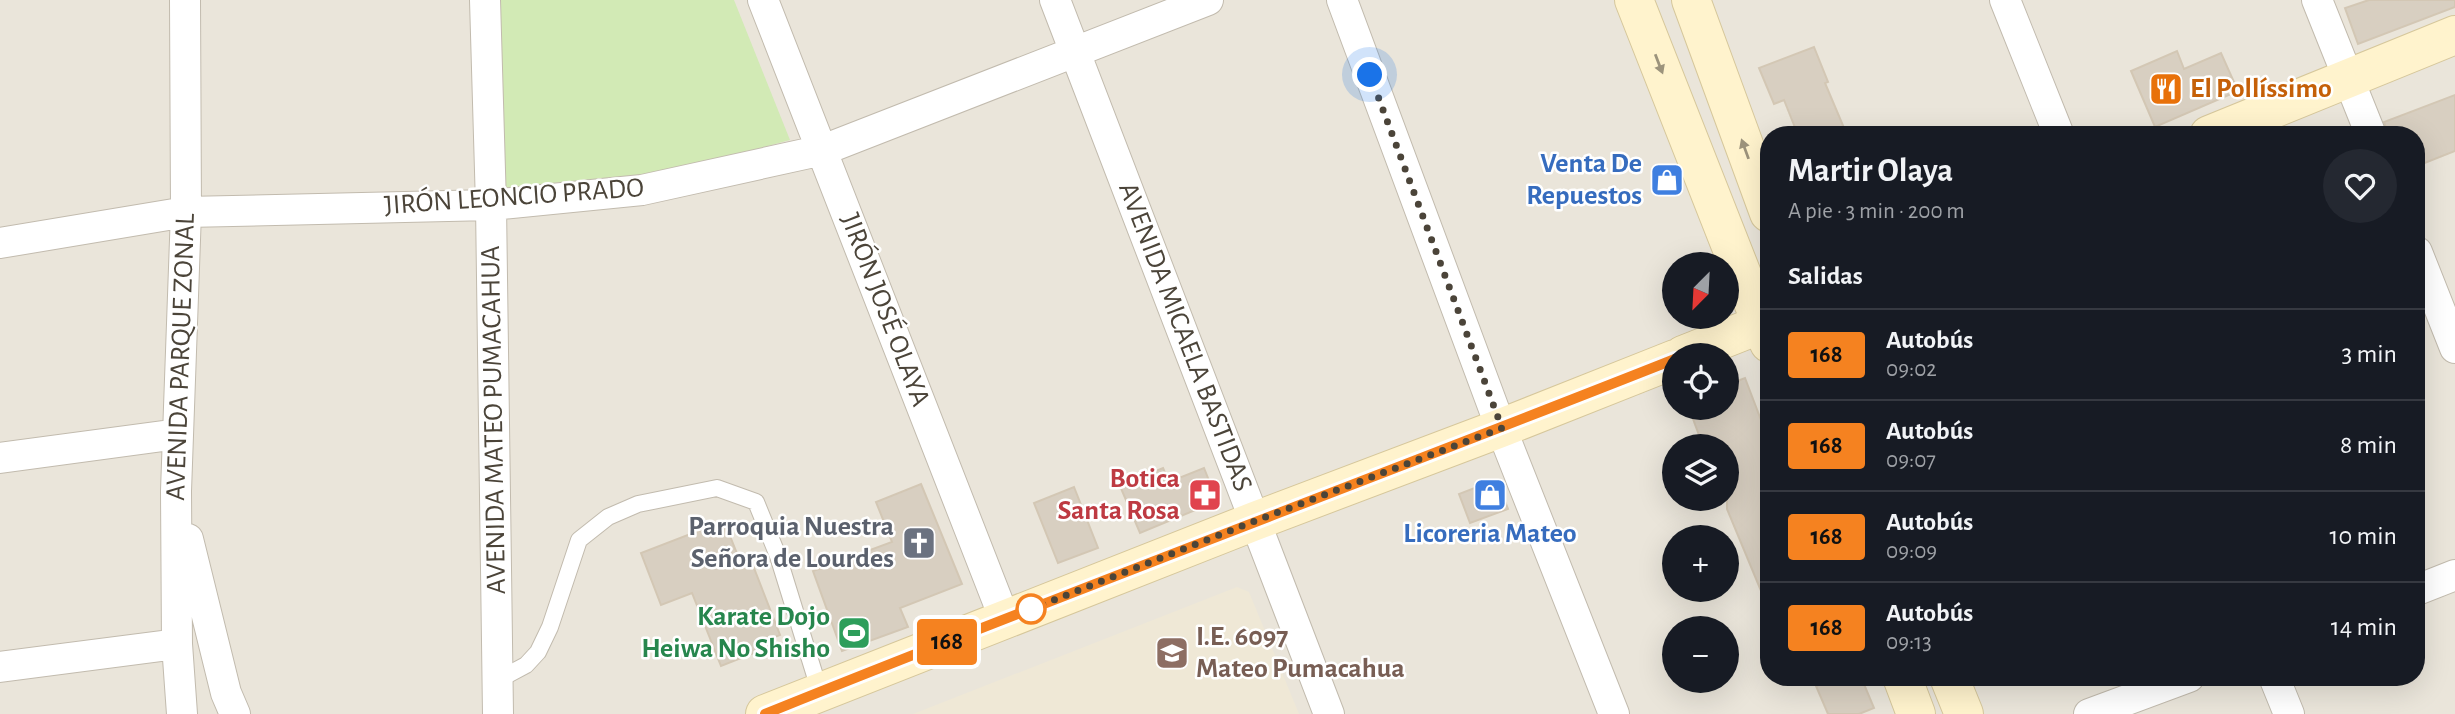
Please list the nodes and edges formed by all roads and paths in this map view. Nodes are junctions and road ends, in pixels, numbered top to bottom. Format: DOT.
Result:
graph roads {
  1 [pos="185,0"];
  2 [pos="485,0"];
  3 [pos="763,0"];
  4 [pos="1055,0"];
  5 [pos="1208,0"];
  6 [pos="1342,0"];
  7 [pos="1634,0"];
  8 [pos="1691,0"];
  9 [pos="2005,0"];
  10 [pos="2317,0"];
  11 [pos="2455,35"];
  12 [pos="1076,52"];
  13 [pos="2348,77"];
  14 [pos="2055,126"];
  15 [pos="2231,126"];
  16 [pos="2367,126"];
  17 [pos="823,150"];
  18 [pos="1760,188"];
  19 [pos="491,205"];
  20 [pos="186,212"];
  21 [pos="0,243"];
  22 [pos="2425,272"];
  23 [pos="1760,313"];
  24 [pos="1760,332"];
  25 [pos="1723,343"];
  26 [pos="2455,348"];
  27 [pos="1662,364"];
  28 [pos="1502,428"];
  29 [pos="178,434"];
  30 [pos="0,458"];
  31 [pos="176,491"];
  32 [pos="1255,521"];
  33 [pos="2455,575"];
  34 [pos="2425,587"];
  35 [pos="1005,620"];
  36 [pos="177,645"];
  37 [pos="0,667"];
  38 [pos="498,680"];
  39 [pos="1905,686"];
  40 [pos="1953,686"];
  41 [pos="2165,686"];
  42 [pos="2277,686"];
  43 [pos="820,692"];
  44 [pos="182,714"];
  45 [pos="235,714"];
  46 [pos="498,714"];
  47 [pos="765,714"];
  48 [pos="1329,714"];
  49 [pos="1614,714"];
  50 [pos="1916,714"];
  51 [pos="1964,714"];
  52 [pos="2089,714"];
  53 [pos="2288,714"];
  1 -- 20 [label="street, AVENIDA PARQUE ZONAL"];
  2 -- 19 [label="street, AVENIDA MATEO PUMACAHUA"];
  3 -- 17 [label="street, JIRÓN JOSÉ OLAYA"];
  4 -- 12 [label="street, AVENIDA MICAELA BASTIDAS"];
  5 -- 12 [label="street, JIRÓN LEONCIO PRADO"];
  6 -- 28 [label="street"];
  7 -- 23 [label="street, one-way"];
  18 -- 8 [label="street, one-way"];
  9 -- 14 [label="street"];
  10 -- 13 [label="street"];
  11 -- 13 [label="street"];
  12 -- 17 [label="street, JIRÓN LEONCIO PRADO"];
  12 -- 32 [label="street, AVENIDA MICAELA BASTIDAS"];
  13 -- 15 [label="street"];
  13 -- 16 [label="street"];
  17 -- 19 [label="street, JIRÓN LEONCIO PRADO"];
  17 -- 35 [label="street, JIRÓN JOSÉ OLAYA"];
  19 -- 20 [label="street, JIRÓN LEONCIO PRADO"];
  19 -- 38 [label="street, AVENIDA MATEO PUMACAHUA"];
  20 -- 21 [label="street, JIRÓN LEONCIO PRADO"];
  20 -- 29 [label="street, AVENIDA PARQUE ZONAL"];
  22 -- 26 [label="street"];
  24 -- 25 [label="street"];
  27 -- 28 [label="street"];
  28 -- 32 [label="street"];
  28 -- 49 [label="street"];
  29 -- 30 [label="street"];
  29 -- 31 [label="street, AVENIDA PARQUE ZONAL"];
  31 -- 36 [label="street, AVENIDA PARQUE ZONAL"];
  31 -- 45 [label="street"];
  32 -- 35 [label="street"];
  32 -- 48 [label="street, AVENIDA MICAELA BASTIDAS"];
  33 -- 34 [label="street"];
  35 -- 43 [label="street"];
  36 -- 37 [label="street"];
  36 -- 44 [label="street, AVENIDA PARQUE ZONAL"];
  38 -- 43 [label="lane"];
  38 -- 46 [label="street, AVENIDA MATEO PUMACAHUA"];
  39 -- 50 [label="street"];
  40 -- 51 [label="street"];
  41 -- 52 [label="street"];
  42 -- 53 [label="street"];
  43 -- 47 [label="street"];
}
